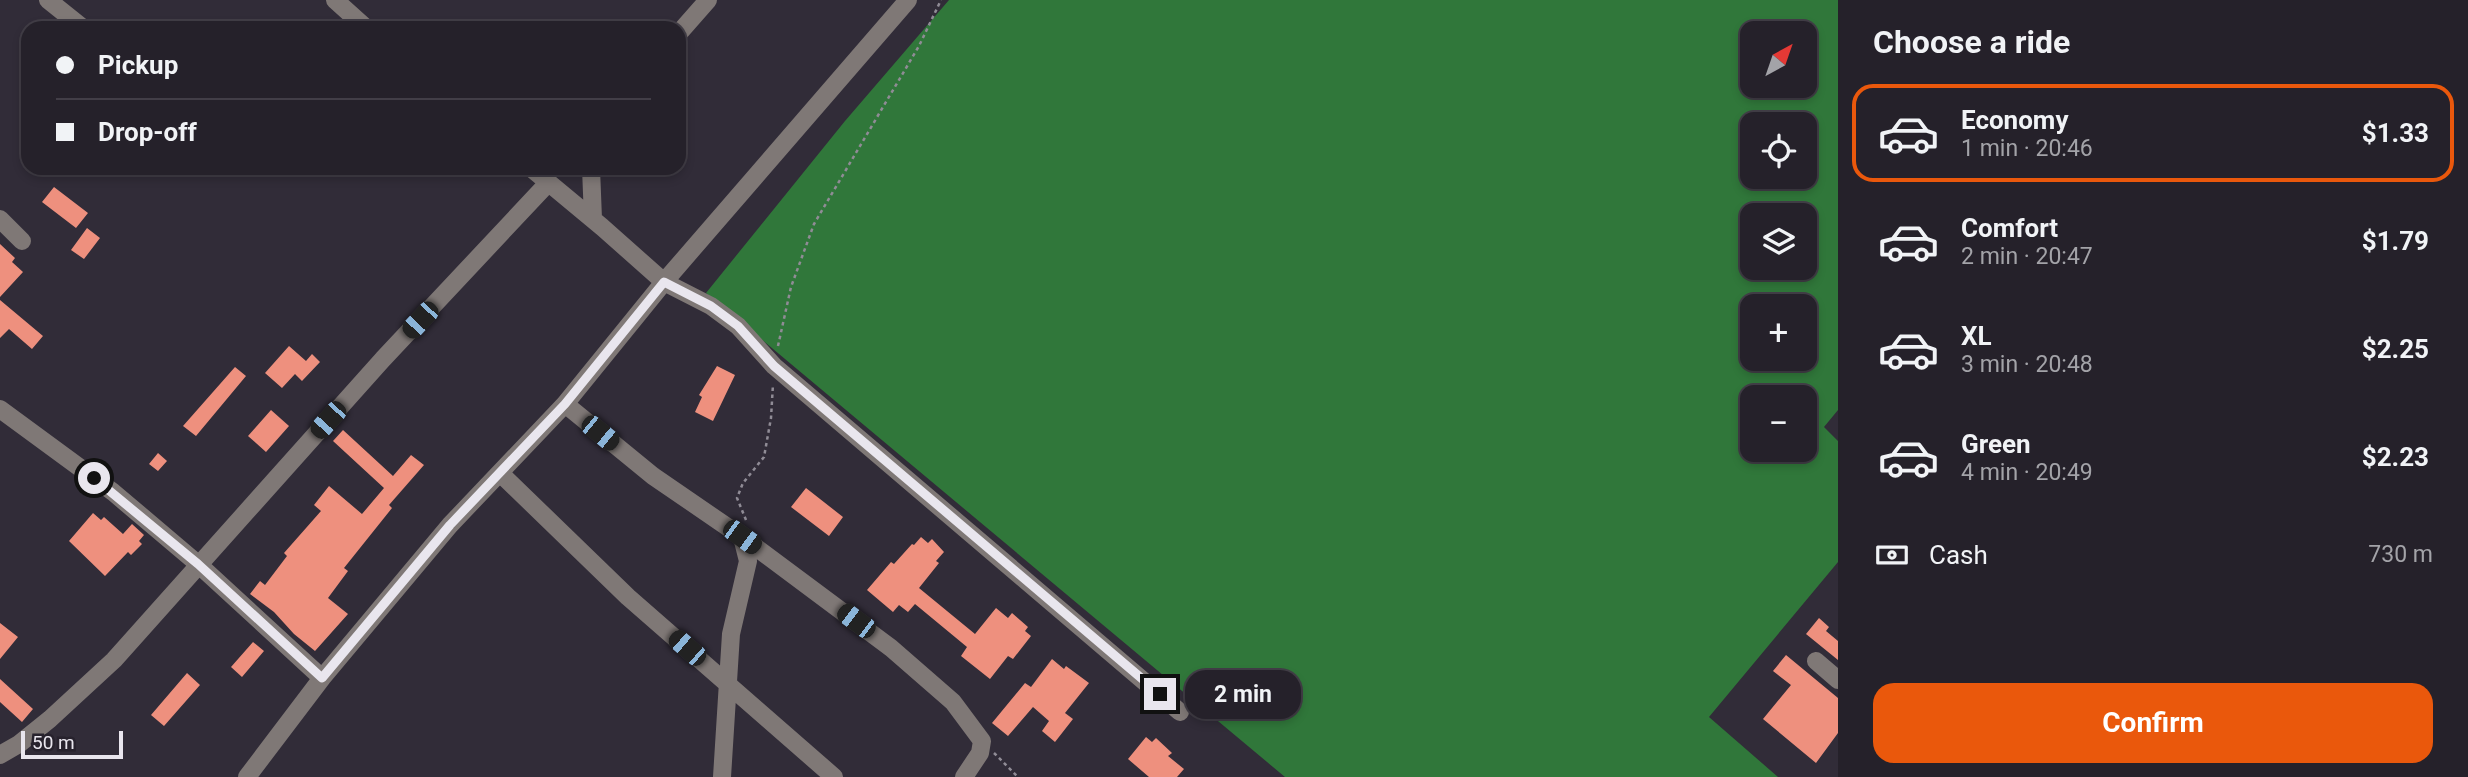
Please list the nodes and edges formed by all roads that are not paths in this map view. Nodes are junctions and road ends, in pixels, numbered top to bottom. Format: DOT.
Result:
graph roads {
  1 [pos="48,0"];
  2 [pos="335,0"];
  3 [pos="709,0"];
  4 [pos="908,0"];
  5 [pos="74,21"];
  6 [pos="358,21"];
  7 [pos="686,25"];
  8 [pos="540,175"];
  9 [pos="591,175"];
  10 [pos="549,182"];
  11 [pos="0,219"];
  12 [pos="593,219"];
  13 [pos="22,240"];
  14 [pos="664,282"];
  15 [pos="565,404"];
  16 [pos="0,409"];
  17 [pos="500,474"];
  18 [pos="742,537"];
  19 [pos="198,564"];
  20 [pos="1816,661"];
  21 [pos="322,678"];
  22 [pos="1838,680"];
  23 [pos="726,683"];
  24 [pos="1180,712"];
  25 [pos="0,755"];
  26 [pos="247,777"];
  27 [pos="722,777"];
  28 [pos="834,777"];
  29 [pos="964,777"];
  1 -- 5 [label="street"];
  2 -- 6 [label="street"];
  3 -- 7 [label="street"];
  4 -- 14 [label="street"];
  8 -- 10 [label="street"];
  9 -- 12 [label="street"];
  10 -- 12 [label="street"];
  10 -- 19 [label="street"];
  11 -- 13 [label="street"];
  12 -- 14 [label="street"];
  14 -- 15 [label="street"];
  14 -- 24 [label="street"];
  15 -- 17 [label="street"];
  15 -- 18 [label="street"];
  16 -- 19 [label="street"];
  17 -- 21 [label="street"];
  17 -- 23 [label="street"];
  18 -- 23 [label="street"];
  18 -- 29 [label="street"];
  19 -- 21 [label="street"];
  19 -- 25 [label="street"];
  20 -- 22 [label="street"];
  21 -- 26 [label="street"];
  23 -- 27 [label="street"];
  23 -- 28 [label="street"];
}
